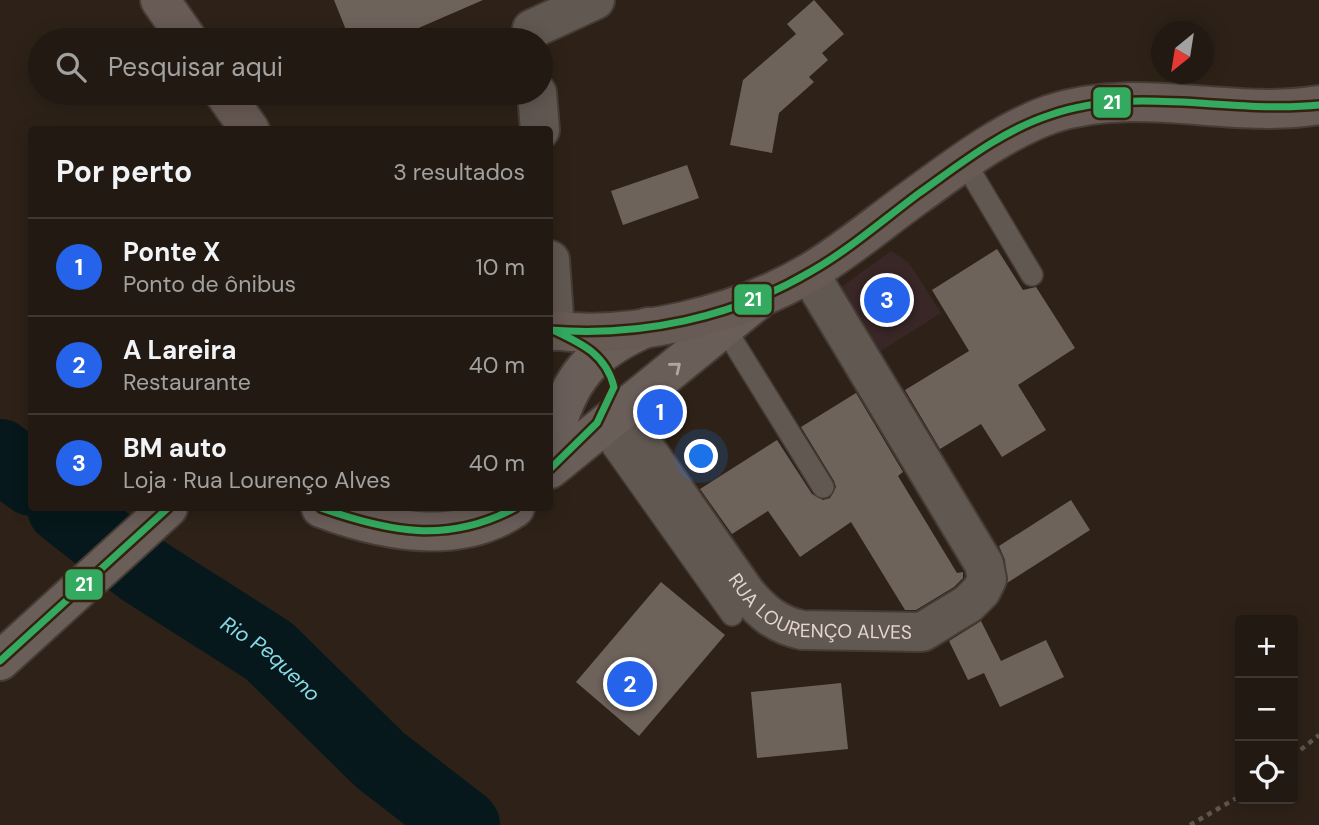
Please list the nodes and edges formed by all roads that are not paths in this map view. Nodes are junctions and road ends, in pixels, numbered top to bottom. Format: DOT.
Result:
graph roads {
  1 [pos="160,0"];
  2 [pos="596,0"];
  3 [pos="532,23"];
  4 [pos="180,28"];
  5 [pos="232,105"];
  6 [pos="538,105"];
  7 [pos="1319,105"];
  8 [pos="247,126"];
  9 [pos="540,126"];
  10 [pos="964,161"];
  11 [pos="809,273"];
  12 [pos="1032,275"];
  13 [pos="762,296"];
  14 [pos="649,326"];
  15 [pos="724,327"];
  16 [pos="553,330"];
  17 [pos="553,331"];
  18 [pos="598,354"];
  19 [pos="553,385"];
  20 [pos="576,440"];
  21 [pos="823,487"];
  22 [pos="164,511"];
  23 [pos="331,511"];
  24 [pos="509,511"];
  25 [pos="732,615"];
  26 [pos="0,661"];
  1 -- 4 [label="main road"];
  2 -- 3 [label="street"];
  5 -- 8 [label="main road"];
  6 -- 9 [label="street"];
  7 -- 10 [label="main road"];
  10 -- 11 [label="main road"];
  10 -- 12 [label="lane"];
  11 -- 13 [label="main road"];
  11 -- 20 [label="street, RUA LOURENÇO ALVES"];
  13 -- 14 [label="main road"];
  13 -- 15 [label="street"];
  14 -- 16 [label="main road"];
  14 -- 18 [label="street"];
  20 -- 15 [label="street, one-way"];
  15 -- 21 [label="lane"];
  17 -- 18 [label="street"];
  18 -- 20 [label="street"];
  19 -- 20 [label="street"];
  20 -- 25 [label="lane"];
  22 -- 26 [label="street"];
  23 -- 24 [label="street"];
}
